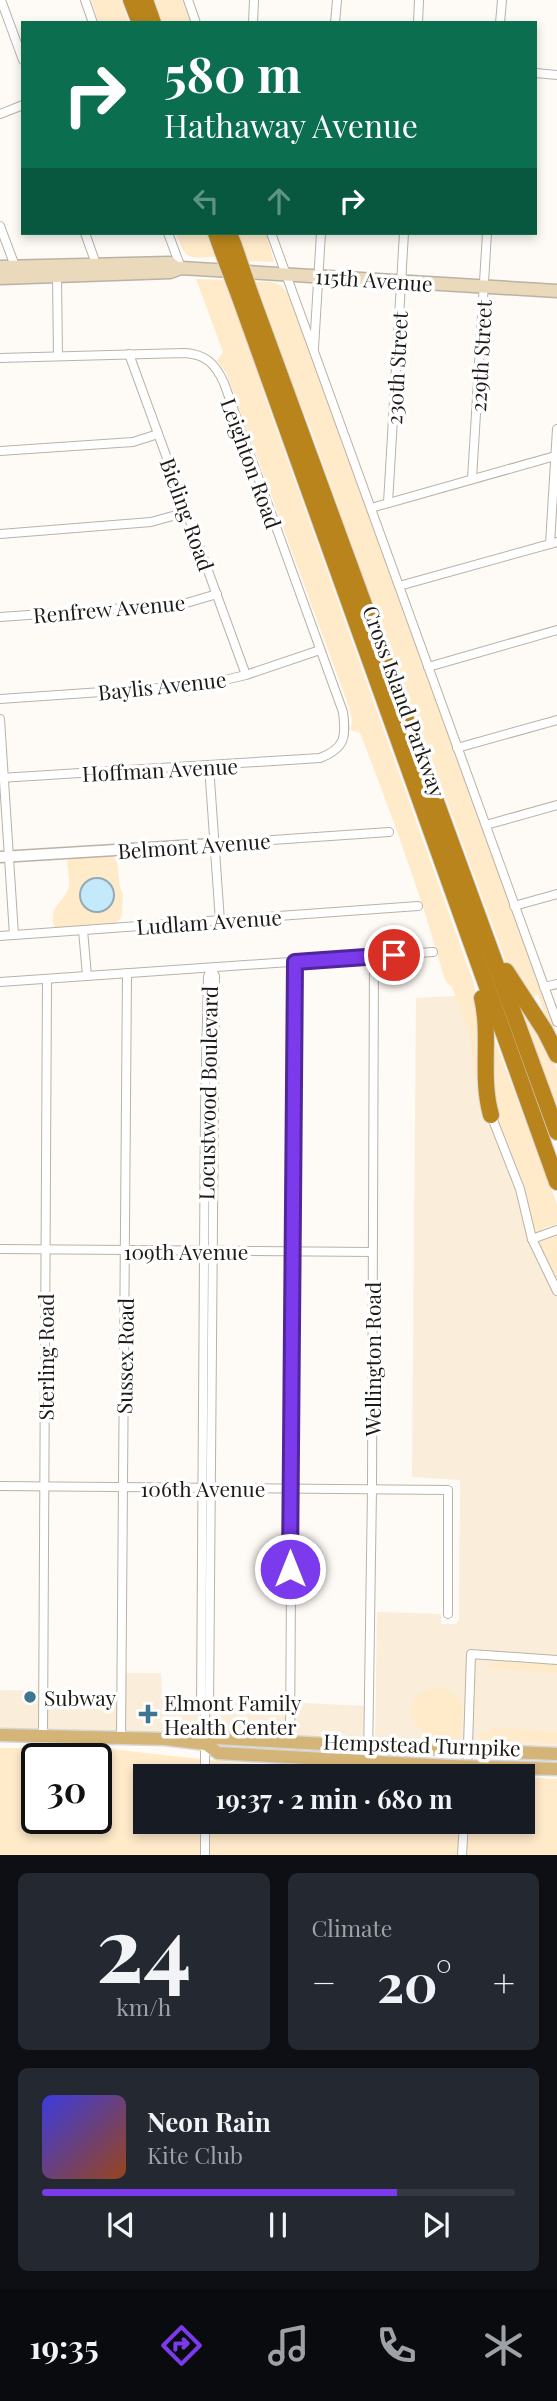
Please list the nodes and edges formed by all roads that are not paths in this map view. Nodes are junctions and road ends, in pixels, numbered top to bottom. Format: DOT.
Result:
graph roads {
  1 [pos="1,0"];
  2 [pos="85,0"];
  3 [pos="131,0"];
  4 [pos="145,0"];
  5 [pos="188,0"];
  6 [pos="254,0"];
  7 [pos="337,0"];
  8 [pos="419,0"];
  9 [pos="502,0"];
  10 [pos="92,21"];
  11 [pos="138,21"];
  12 [pos="152,21"];
  13 [pos="195,21"];
  14 [pos="253,21"];
  15 [pos="335,21"];
  16 [pos="418,21"];
  17 [pos="500,21"];
  18 [pos="21,55"];
  19 [pos="537,74"];
  20 [pos="557,75"];
  21 [pos="21,106"];
  22 [pos="0,114"];
  23 [pos="0,226"];
  24 [pos="86,235"];
  25 [pos="169,235"];
  26 [pos="272,235"];
  27 [pos="321,235"];
  28 [pos="404,235"];
  29 [pos="487,235"];
  30 [pos="228,243"];
  31 [pos="0,267"];
  32 [pos="97,269"];
  33 [pos="183,269"];
  34 [pos="56,271"];
  35 [pos="16,272"];
  36 [pos="285,273"];
  37 [pos="319,275"];
  38 [pos="0,278"];
  39 [pos="401,281"];
  40 [pos="484,286"];
  41 [pos="557,291"];
  42 [pos="244,294"];
  43 [pos="314,351"];
  44 [pos="129,354"];
  45 [pos="58,356"];
  46 [pos="0,358"];
  47 [pos="557,429"];
  48 [pos="158,434"];
  49 [pos="0,451"];
  50 [pos="555,456"];
  51 [pos="472,479"];
  52 [pos="388,503"];
  53 [pos="371,508"];
  54 [pos="187,512"];
  55 [pos="0,534"];
  56 [pos="554,543"];
  57 [pos="399,586"];
  58 [pos="217,594"];
  59 [pos="0,617"];
  60 [pos="557,630"];
  61 [pos="320,650"];
  62 [pos="428,667"];
  63 [pos="246,675"];
  64 [pos="0,699"];
  65 [pos="0,719"];
  66 [pos="557,720"];
  67 [pos="457,748"];
  68 [pos="320,758"];
  69 [pos="209,766"];
  70 [pos="2,778"];
  71 [pos="557,805"];
  72 [pos="486,825"];
  73 [pos="389,832"];
  74 [pos="214,844"];
  75 [pos="4,857"];
  76 [pos="557,894"];
  77 [pos="418,906"];
  78 [pos="514,906"];
  79 [pos="220,921"];
  80 [pos="482,926"];
  81 [pos="465,927"];
  82 [pos="83,930"];
  83 [pos="14,935"];
  84 [pos="0,936"];
  85 [pos="433,952"];
  86 [pos="374,956"];
  87 [pos="295,962"];
  88 [pos="211,968"];
  89 [pos="127,973"];
  90 [pos="86,976"];
  91 [pos="47,979"];
  92 [pos="0,982"];
  93 [pos="557,984"];
  94 [pos="544,987"];
  95 [pos="557,1022"];
  96 [pos="557,1055"];
  97 [pos="492,1115"];
  98 [pos="557,1132"];
  99 [pos="557,1182"];
  100 [pos="557,1230"];
  101 [pos="532,1239"];
  102 [pos="0,1249"];
  103 [pos="46,1250"];
  104 [pos="209,1250"];
  105 [pos="125,1251"];
  106 [pos="293,1251"];
  107 [pos="372,1252"];
  108 [pos="557,1291"];
  109 [pos="0,1486"];
  110 [pos="44,1487"];
  111 [pos="123,1487"];
  112 [pos="207,1488"];
  113 [pos="291,1488"];
  114 [pos="372,1489"];
  115 [pos="448,1614"];
  116 [pos="557,1660"];
  117 [pos="0,1735"];
  118 [pos="43,1736"];
  119 [pos="121,1739"];
  120 [pos="290,1742"];
  121 [pos="206,1744"];
  122 [pos="368,1747"];
  123 [pos="557,1754"];
  124 [pos="368,1762"];
  125 [pos="205,1764"];
  126 [pos="467,1764"];
  127 [pos="557,1769"];
  128 [pos="205,1834"];
  129 [pos="464,1834"];
  130 [pos="205,1855"];
  131 [pos="463,1855"];
  1 -- 18 [label="street"];
  2 -- 10 [label="street"];
  3 -- 11 [label="highway"];
  4 -- 12 [label="highway"];
  5 -- 13 [label="street"];
  6 -- 14 [label="street"];
  7 -- 15 [label="street"];
  8 -- 16 [label="street"];
  9 -- 17 [label="street"];
  19 -- 20 [label="street"];
  21 -- 22 [label="street"];
  23 -- 35 [label="street"];
  24 -- 32 [label="street"];
  25 -- 33 [label="street"];
  26 -- 36 [label="street, Cross Island Parkway"];
  27 -- 37 [label="street"];
  28 -- 39 [label="street, 230th Street"];
  29 -- 40 [label="street, 229th Street"];
  30 -- 42 [label="highway, Cross Island Parkway, bridge"];
  31 -- 35 [label="main road"];
  32 -- 33 [label="main road, 115th Avenue"];
  32 -- 34 [label="main road, 115th Avenue"];
  33 -- 36 [label="main road, 115th Avenue"];
  34 -- 35 [label="main road, 115th Avenue"];
  34 -- 45 [label="street"];
  35 -- 38 [label="main road"];
  36 -- 37 [label="main road, 115th Avenue"];
  36 -- 43 [label="street, Cross Island Parkway"];
  37 -- 39 [label="main road, 115th Avenue"];
  37 -- 43 [label="street"];
  39 -- 40 [label="main road, 115th Avenue"];
  39 -- 52 [label="street, 230th Street"];
  40 -- 41 [label="main road, 115th Avenue"];
  40 -- 51 [label="street, 229th Street"];
  42 -- 80 [label="highway, Cross Island Parkway"];
  42 -- 81 [label="highway, Cross Island Parkway"];
  43 -- 53 [label="street, Cross Island Parkway"];
  44 -- 45 [label="street, Leighton Road"];
  44 -- 48 [label="street, Bieling Road"];
  44 -- 61 [label="street, Leighton Road"];
  45 -- 46 [label="street, Leighton Road"];
  47 -- 50 [label="street"];
  48 -- 49 [label="street"];
  48 -- 54 [label="street, Bieling Road"];
  50 -- 51 [label="street"];
  50 -- 56 [label="street"];
  51 -- 52 [label="street"];
  52 -- 53 [label="street"];
  53 -- 57 [label="street, Cross Island Parkway"];
  54 -- 55 [label="street"];
  54 -- 58 [label="street, Bieling Road"];
  56 -- 57 [label="street"];
  57 -- 62 [label="street, Cross Island Parkway"];
  58 -- 59 [label="street, Renfrew Avenue"];
  58 -- 63 [label="street, Bieling Road"];
  60 -- 62 [label="street"];
  61 -- 63 [label="street, Baylis Avenue"];
  61 -- 68 [label="street, Leighton Road"];
  62 -- 67 [label="street, Cross Island Parkway"];
  63 -- 64 [label="street, Baylis Avenue"];
  65 -- 70 [label="street"];
  66 -- 67 [label="street"];
  67 -- 72 [label="street, Cross Island Parkway"];
  68 -- 69 [label="street, Hoffman Avenue"];
  69 -- 70 [label="street, Hoffman Avenue"];
  69 -- 74 [label="street"];
  70 -- 75 [label="street"];
  71 -- 72 [label="street"];
  72 -- 78 [label="street, Cross Island Parkway"];
  73 -- 74 [label="street, Belmont Avenue"];
  74 -- 75 [label="street, Belmont Avenue"];
  74 -- 79 [label="street"];
  75 -- 83 [label="street"];
  76 -- 78 [label="street"];
  77 -- 79 [label="street, Ludlam Avenue"];
  78 -- 94 [label="street, Cross Island Parkway"];
  79 -- 82 [label="street, Ludlam Avenue"];
  80 -- 96 [label="highway"];
  80 -- 98 [label="highway, Cross Island Parkway"];
  81 -- 97 [label="highway"];
  81 -- 99 [label="highway, Cross Island Parkway"];
  82 -- 83 [label="street, Ludlam Avenue"];
  82 -- 90 [label="street"];
  83 -- 84 [label="street, Ludlam Avenue"];
  85 -- 86 [label="street"];
  86 -- 87 [label="street"];
  86 -- 107 [label="street, Wellington Road"];
  87 -- 88 [label="street"];
  87 -- 106 [label="street"];
  88 -- 89 [label="street"];
  88 -- 104 [label="street, Locustwood Boulevard"];
  89 -- 90 [label="street"];
  89 -- 105 [label="street, Sussex Road"];
  90 -- 91 [label="street"];
  91 -- 92 [label="street"];
  91 -- 103 [label="street, Sterling Road"];
  93 -- 94 [label="street"];
  94 -- 95 [label="street, Cross Island Parkway"];
  97 -- 101 [label="street"];
  100 -- 101 [label="street"];
  101 -- 108 [label="street"];
  102 -- 103 [label="street, 109th Avenue"];
  103 -- 105 [label="street, 109th Avenue"];
  103 -- 110 [label="street, Sterling Road"];
  104 -- 105 [label="street, 109th Avenue"];
  104 -- 106 [label="street, 109th Avenue"];
  104 -- 112 [label="street, Locustwood Boulevard"];
  105 -- 111 [label="street, Sussex Road"];
  106 -- 107 [label="street, 109th Avenue"];
  106 -- 113 [label="street"];
  107 -- 114 [label="street, Wellington Road"];
  109 -- 110 [label="street, 106th Avenue"];
  110 -- 111 [label="street, 106th Avenue"];
  110 -- 118 [label="street, Sterling Road"];
  111 -- 112 [label="street, 106th Avenue"];
  111 -- 119 [label="street, Sussex Road"];
  112 -- 113 [label="street, 106th Avenue"];
  112 -- 121 [label="street, Locustwood Boulevard"];
  113 -- 114 [label="street, 106th Avenue"];
  113 -- 120 [label="street"];
  114 -- 115 [label="street, 106th Avenue"];
  114 -- 122 [label="street, Wellington Road"];
  116 -- 126 [label="street"];
  117 -- 118 [label="main road, Hempstead Turnpike"];
  118 -- 119 [label="main road, Hempstead Turnpike"];
  119 -- 121 [label="main road, Hempstead Turnpike"];
  120 -- 121 [label="main road, Hempstead Turnpike"];
  120 -- 122 [label="main road, Hempstead Turnpike"];
  121 -- 124 [label="main road, Hempstead Turnpike"];
  121 -- 125 [label="street, Locustwood Boulevard"];
  122 -- 123 [label="main road, Hempstead Turnpike, bridge"];
  122 -- 124 [label="street, Wellington Road"];
  124 -- 127 [label="main road, Hempstead Turnpike, bridge"];
  128 -- 130 [label="street"];
  129 -- 131 [label="street"];
}
